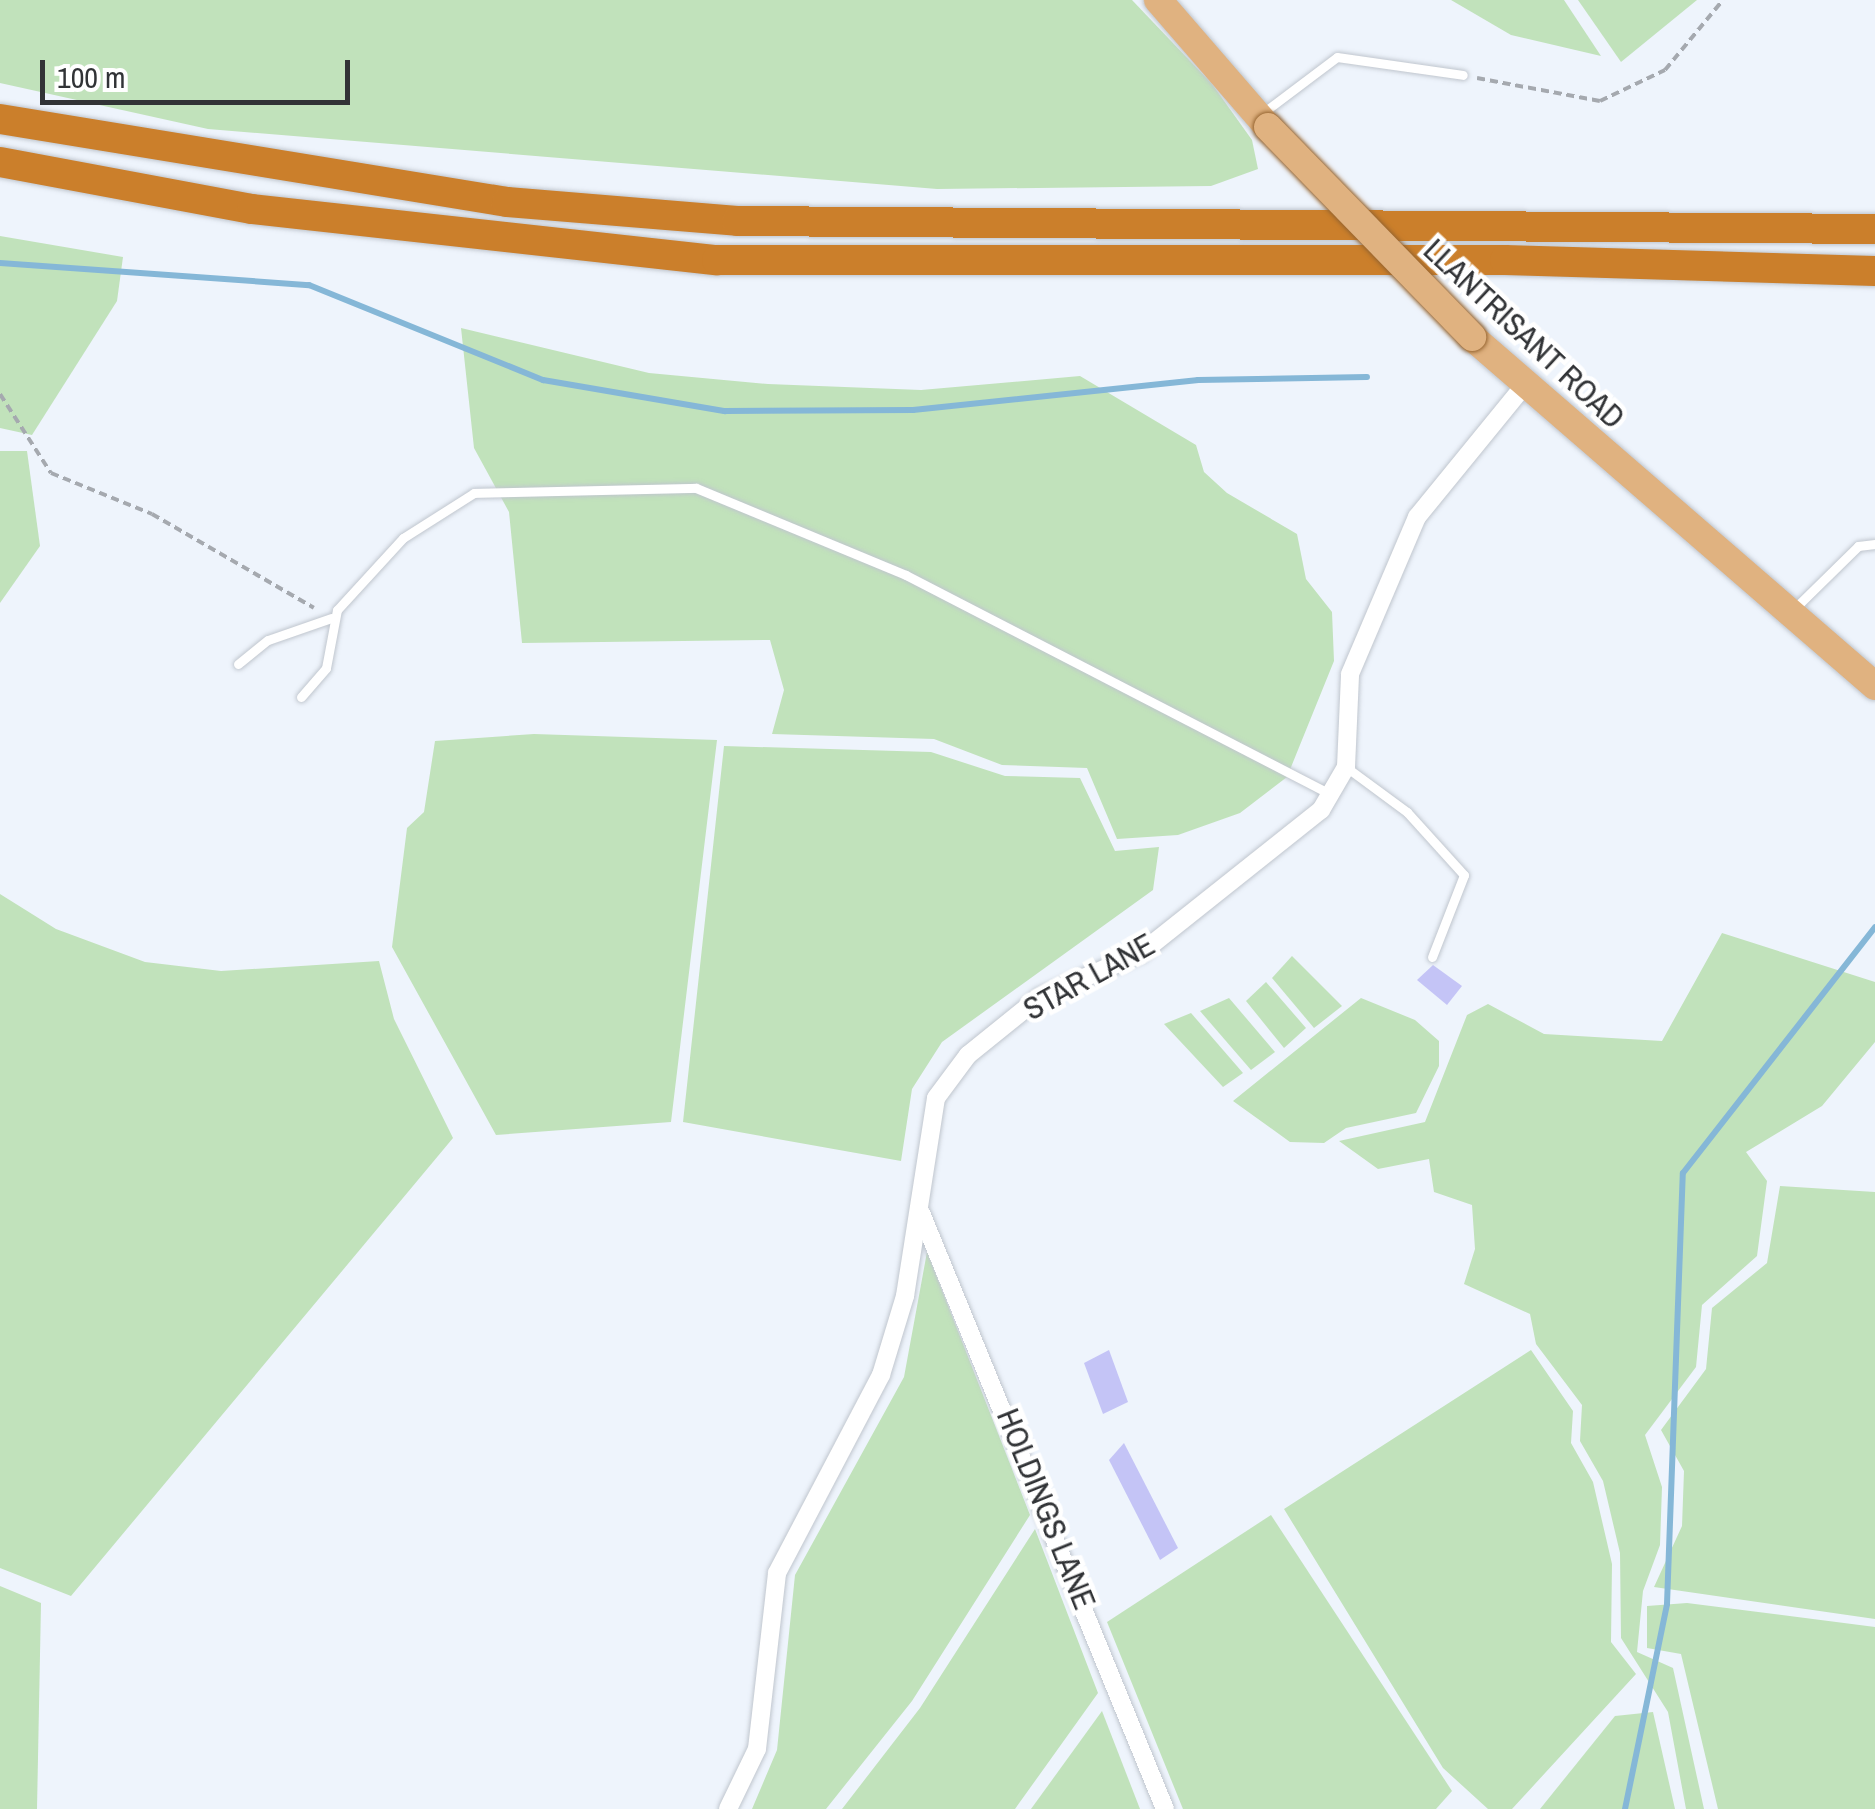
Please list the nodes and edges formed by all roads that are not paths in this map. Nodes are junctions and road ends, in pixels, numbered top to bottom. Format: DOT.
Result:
graph roads {
  1 [pos="1158,0"];
  2 [pos="1462,75"];
  3 [pos="0,119"];
  4 [pos="1263,122"];
  5 [pos="0,162"];
  6 [pos="1875,229"];
  7 [pos="1875,271"];
  8 [pos="1524,386"];
  9 [pos="1875,544"];
  10 [pos="1789,615"];
  11 [pos="331,618"];
  12 [pos="238,664"];
  13 [pos="1875,686"];
  14 [pos="301,698"];
  15 [pos="1346,768"];
  16 [pos="1332,794"];
  17 [pos="1432,957"];
  18 [pos="920,1212"];
  19 [pos="728,1809"];
  20 [pos="1165,1809"];
  1 -- 4 [label="main road, LLANTRISANT ROAD"];
  2 -- 4 [label="lane"];
  3 -- 6 [label="highway"];
  4 -- 8 [label="main road, LLANTRISANT ROAD, bridge"];
  5 -- 7 [label="highway"];
  8 -- 10 [label="main road, LLANTRISANT ROAD"];
  8 -- 15 [label="street, STAR LANE"];
  9 -- 10 [label="lane"];
  10 -- 13 [label="main road, LLANTRISANT ROAD"];
  11 -- 12 [label="lane"];
  11 -- 14 [label="lane"];
  11 -- 16 [label="lane"];
  15 -- 16 [label="street, STAR LANE"];
  15 -- 17 [label="lane"];
  16 -- 18 [label="street, STAR LANE"];
  18 -- 19 [label="street, STAR LANE"];
  18 -- 20 [label="street, HOLDINGS LANE"];
}
